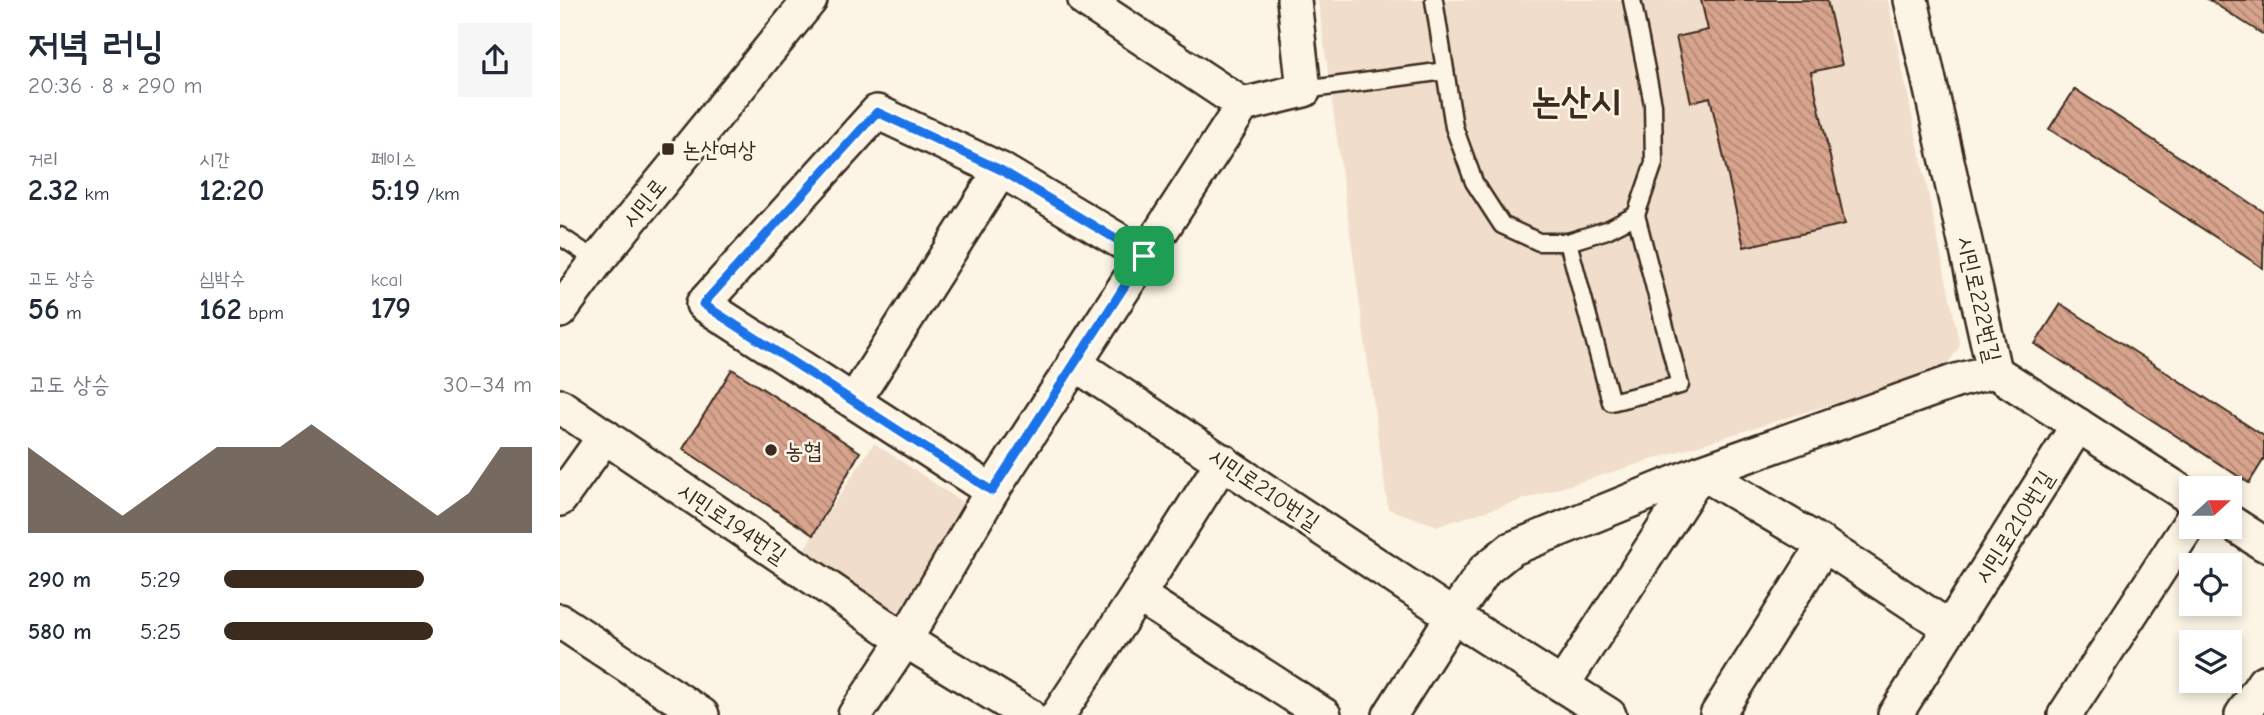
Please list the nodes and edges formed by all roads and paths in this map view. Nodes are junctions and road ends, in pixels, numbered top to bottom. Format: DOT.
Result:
graph roads {
  1 [pos="810,0"];
  2 [pos="1085,0"];
  3 [pos="1294,0"];
  4 [pos="1434,0"];
  5 [pos="1632,0"];
  6 [pos="1911,0"];
  7 [pos="1445,71"];
  8 [pos="1304,90"];
  9 [pos="1243,105"];
  10 [pos="1001,170"];
  11 [pos="1636,215"];
  12 [pos="560,236"];
  13 [pos="1568,242"];
  14 [pos="1144,256"];
  15 [pos="597,261"];
  16 [pos="560,312"];
  17 [pos="1074,363"];
  18 [pos="1994,371"];
  19 [pos="854,401"];
  20 [pos="560,406"];
  21 [pos="2078,425"];
  22 [pos="605,436"];
  23 [pos="1223,461"];
  24 [pos="1700,472"];
  25 [pos="2179,490"];
  26 [pos="992,491"];
  27 [pos="560,499"];
  28 [pos="2242,530"];
  29 [pos="2179,539"];
  30 [pos="2264,544"];
  31 [pos="1824,545"];
  32 [pos="1138,595"];
  33 [pos="1453,616"];
  34 [pos="560,621"];
  35 [pos="1950,628"];
  36 [pos="905,640"];
  37 [pos="2264,682"];
  38 [pos="1563,684"];
  39 [pos="702,715"];
  40 [pos="855,715"];
  41 [pos="1028,715"];
  42 [pos="1058,715"];
  43 [pos="1324,715"];
  44 [pos="1390,715"];
  45 [pos="1609,715"];
  46 [pos="1717,715"];
  47 [pos="1895,715"];
  48 [pos="2065,715"];
  49 [pos="2242,715"];
  1 -- 15 [label="street, 시민로"];
  2 -- 9 [label="street"];
  3 -- 8 [label="street"];
  4 -- 7 [label="lane"];
  5 -- 11 [label="lane"];
  6 -- 18 [label="street, 시민로222번길"];
  7 -- 8 [label="lane"];
  7 -- 13 [label="lane"];
  8 -- 9 [label="street"];
  9 -- 14 [label="street"];
  10 -- 14 [label="street"];
  10 -- 19 [label="street"];
  10 -- 19 [label="street"];
  11 -- 13 [label="lane"];
  11 -- 13 [label="lane"];
  12 -- 15 [label="lane"];
  14 -- 17 [label="street"];
  15 -- 16 [label="street, 시민로"];
  17 -- 23 [label="street, 시민로210번길"];
  17 -- 26 [label="street"];
  18 -- 21 [label="street, 시민로222번길"];
  18 -- 24 [label="street"];
  19 -- 26 [label="street"];
  20 -- 22 [label="street, 시민로194번길"];
  21 -- 25 [label="street, 시민로222번길"];
  21 -- 35 [label="street, 시민로210번길"];
  22 -- 27 [label="street"];
  22 -- 36 [label="street, 시민로194번길"];
  23 -- 32 [label="street"];
  23 -- 33 [label="street, 시민로210번길"];
  24 -- 31 [label="street"];
  24 -- 33 [label="street"];
  24 -- 38 [label="street"];
  26 -- 36 [label="street"];
  28 -- 30 [label="street"];
  29 -- 48 [label="street"];
  31 -- 35 [label="street"];
  31 -- 46 [label="street"];
  32 -- 42 [label="street"];
  32 -- 43 [label="street"];
  33 -- 38 [label="street, 시민로210번길"];
  33 -- 44 [label="street"];
  34 -- 39 [label="street"];
  35 -- 47 [label="street, 시민로210번길"];
  36 -- 40 [label="street"];
  36 -- 41 [label="street, 시민로194번길"];
  37 -- 49 [label="street"];
  38 -- 45 [label="street, 시민로210번길"];
}
